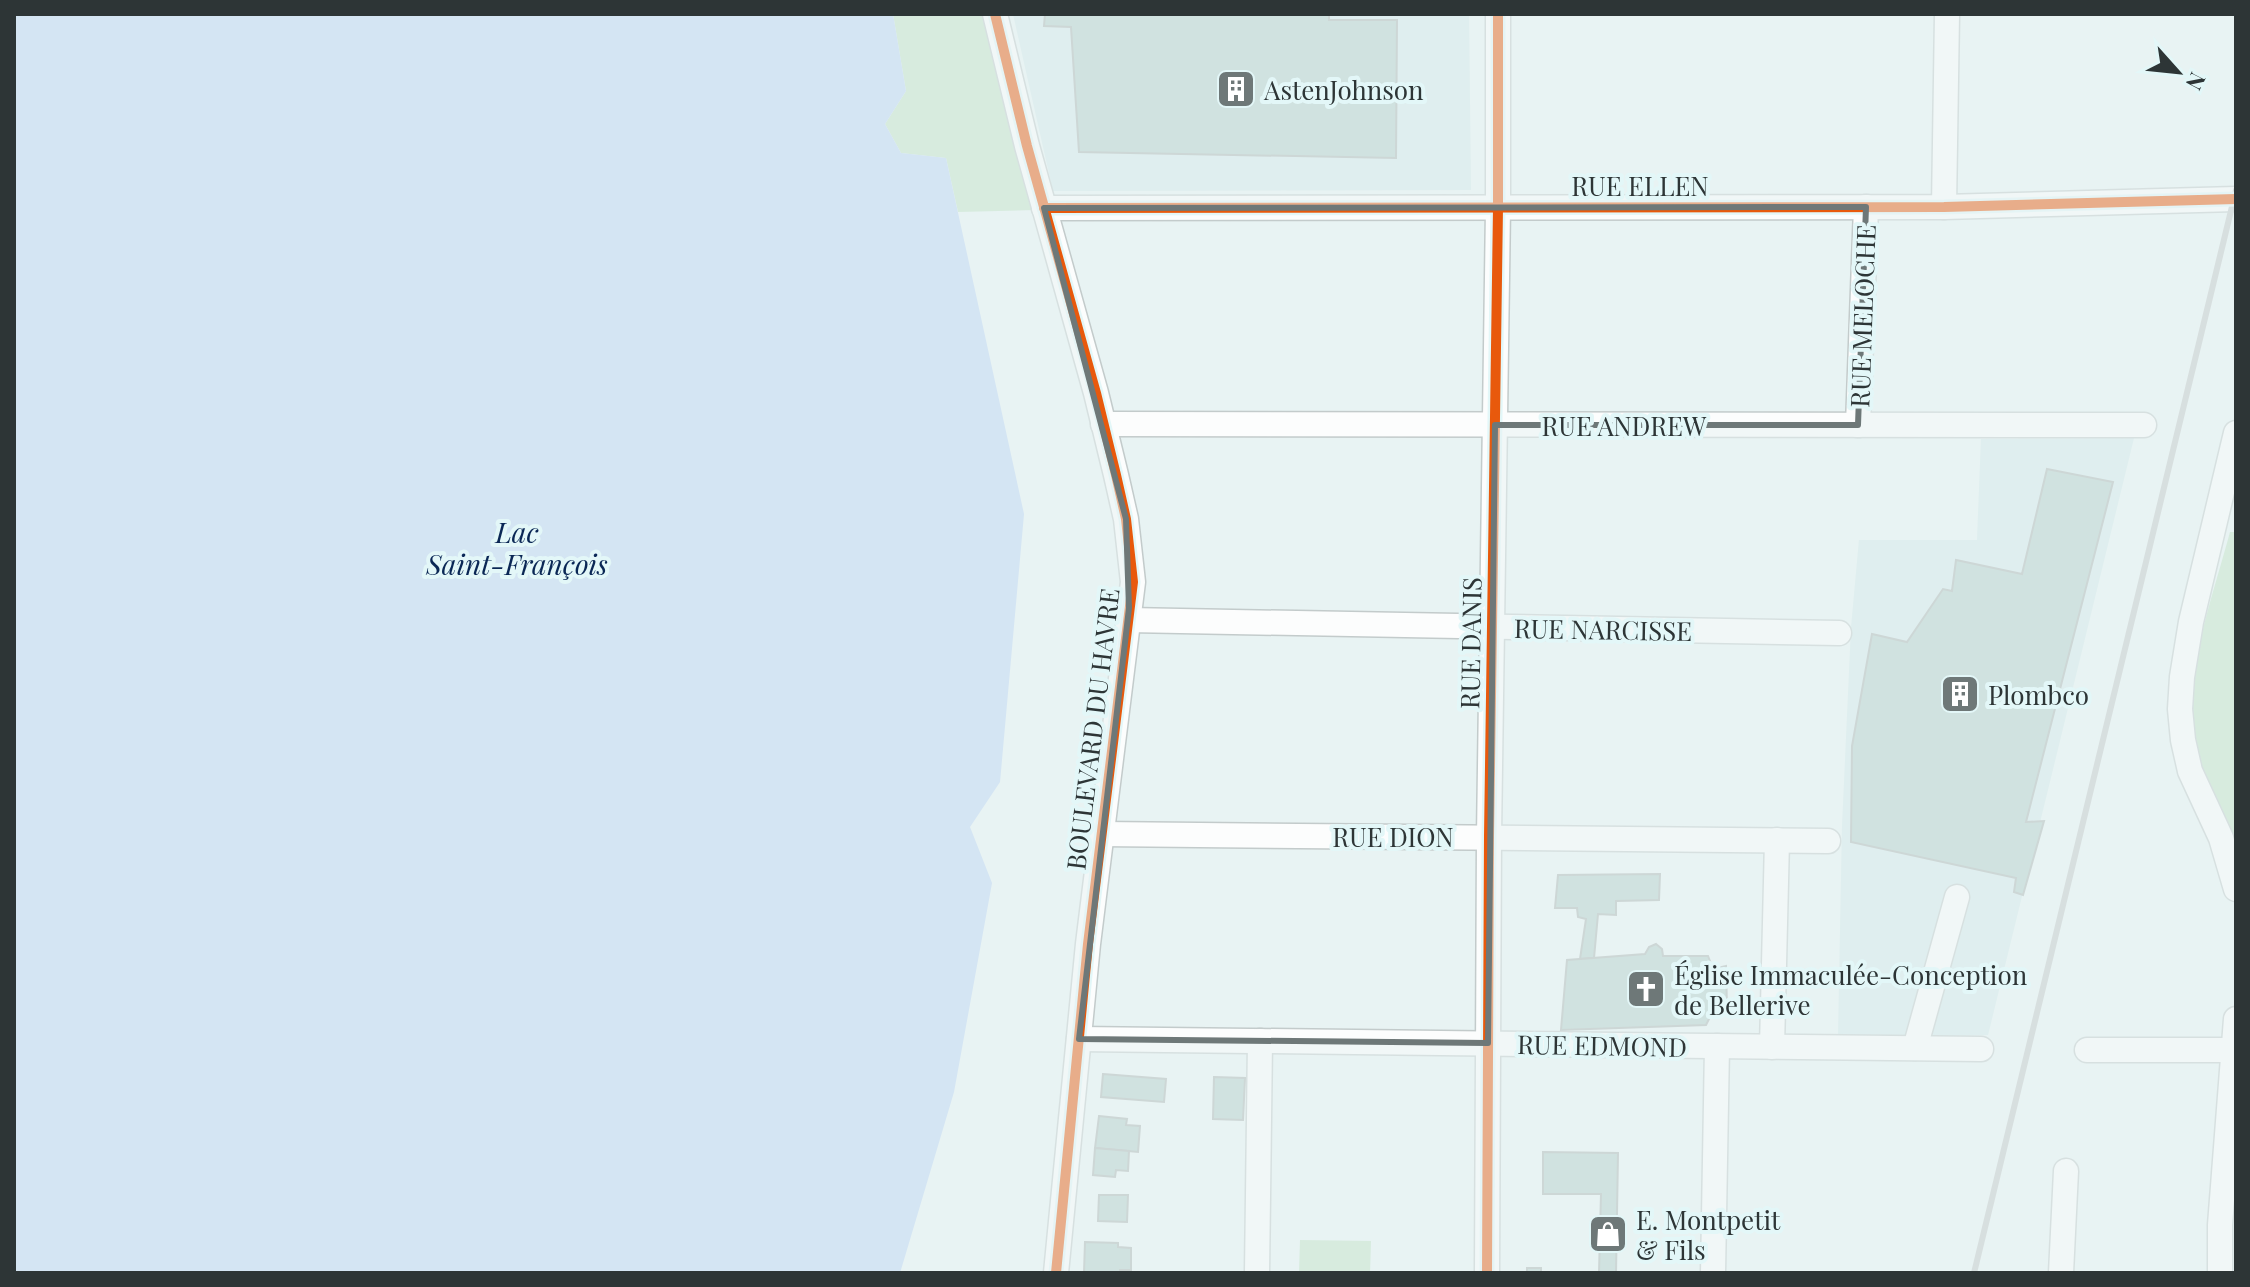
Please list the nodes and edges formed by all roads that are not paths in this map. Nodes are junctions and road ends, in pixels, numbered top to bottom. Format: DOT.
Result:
graph roads {
  1 [pos="995,14"];
  2 [pos="1498,14"];
  3 [pos="1947,14"];
  4 [pos="2236,199"];
  5 [pos="1866,207"];
  6 [pos="1944,207"];
  7 [pos="1044,208"];
  8 [pos="1498,208"];
  9 [pos="1103,424"];
  10 [pos="1495,425"];
  11 [pos="1858,425"];
  12 [pos="2144,425"];
  13 [pos="2236,433"];
  14 [pos="1128,620"];
  15 [pos="1492,627"];
  16 [pos="1839,633"];
  17 [pos="1101,834"];
  18 [pos="1489,836"];
  19 [pos="2228,838"];
  20 [pos="1777,840"];
  21 [pos="1828,841"];
  22 [pos="2236,889"];
  23 [pos="1957,897"];
  24 [pos="2236,1019"];
  25 [pos="1079,1039"];
  26 [pos="1260,1041"];
  27 [pos="1488,1043"];
  28 [pos="1717,1046"];
  29 [pos="1772,1047"];
  30 [pos="1915,1048"];
  31 [pos="1981,1049"];
  32 [pos="2087,1050"];
  33 [pos="2234,1050"];
  34 [pos="2066,1171"];
  35 [pos="2228,1226"];
  36 [pos="1056,1273"];
  37 [pos="1257,1273"];
  38 [pos="1487,1273"];
  39 [pos="1713,1273"];
  40 [pos="2061,1273"];
  41 [pos="2220,1273"];
  1 -- 7 [label="street, BOULEVARD DU HAVRE"];
  2 -- 8 [label="street, RUE DANIS"];
  3 -- 6 [label="street"];
  4 -- 6 [label="street, RUE ELLEN"];
  5 -- 6 [label="street, RUE ELLEN"];
  5 -- 8 [label="street, RUE ELLEN"];
  5 -- 11 [label="street, RUE MELOCHE"];
  7 -- 8 [label="street, RUE ELLEN"];
  7 -- 9 [label="street, BOULEVARD DU HAVRE"];
  8 -- 10 [label="street, RUE DANIS"];
  9 -- 10 [label="street, RUE ANDREW"];
  9 -- 14 [label="street, BOULEVARD DU HAVRE"];
  10 -- 11 [label="street, RUE ANDREW"];
  10 -- 15 [label="street, RUE DANIS"];
  11 -- 12 [label="street, RUE ANDREW"];
  13 -- 19 [label="street"];
  14 -- 15 [label="street, RUE NARCISSE"];
  14 -- 17 [label="street, BOULEVARD DU HAVRE"];
  15 -- 16 [label="street, RUE NARCISSE"];
  15 -- 18 [label="street, RUE DANIS"];
  17 -- 18 [label="street, RUE DION"];
  17 -- 25 [label="street, BOULEVARD DU HAVRE"];
  18 -- 20 [label="street, RUE DION"];
  18 -- 27 [label="street, RUE DANIS"];
  19 -- 22 [label="street"];
  20 -- 21 [label="street, RUE DION"];
  20 -- 29 [label="street"];
  23 -- 30 [label="street"];
  24 -- 33 [label="street"];
  25 -- 26 [label="street, RUE EDMOND"];
  25 -- 36 [label="street, BOULEVARD DU HAVRE"];
  26 -- 27 [label="street, RUE EDMOND"];
  26 -- 37 [label="street"];
  27 -- 28 [label="street, RUE EDMOND"];
  27 -- 38 [label="street, RUE DANIS"];
  28 -- 29 [label="street, RUE EDMOND"];
  28 -- 39 [label="street"];
  29 -- 30 [label="street, RUE EDMOND"];
  30 -- 31 [label="street, RUE EDMOND"];
  32 -- 33 [label="street"];
  33 -- 35 [label="street"];
  34 -- 40 [label="street"];
  35 -- 41 [label="street"];
}
